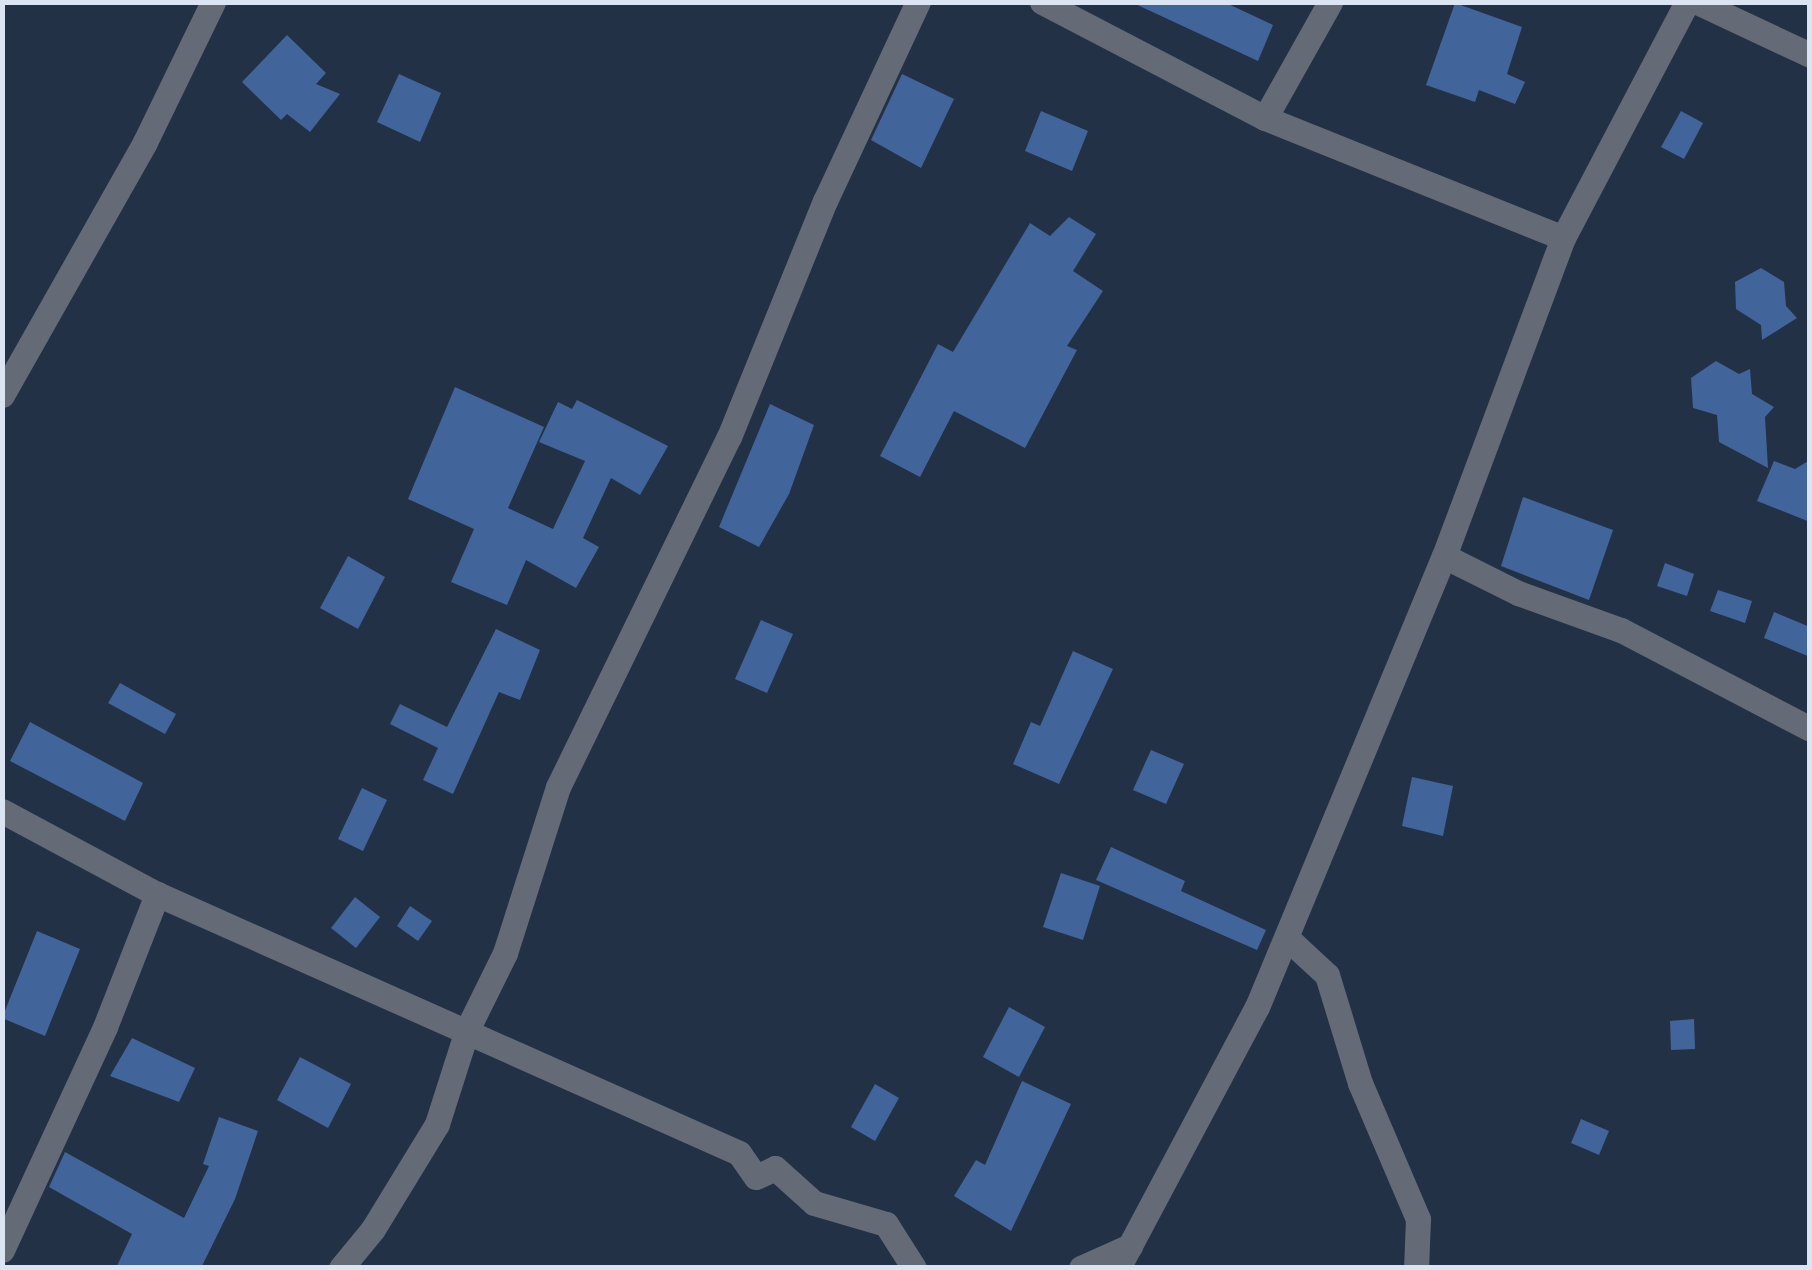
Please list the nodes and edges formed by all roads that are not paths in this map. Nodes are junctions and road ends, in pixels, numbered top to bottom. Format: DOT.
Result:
graph roads {
  1 [pos="213,2"];
  2 [pos="918,2"];
  3 [pos="1042,2"];
  4 [pos="1330,2"];
  5 [pos="1687,2"];
  6 [pos="1697,2"];
  7 [pos="1810,54"];
  8 [pos="1265,118"];
  9 [pos="1563,238"];
  10 [pos="2,395"];
  11 [pos="1444,556"];
  12 [pos="1810,730"];
  13 [pos="2,810"];
  14 [pos="157,894"];
  15 [pos="1287,938"];
  16 [pos="466,1030"];
  17 [pos="2,1250"];
  18 [pos="1124,1257"];
  19 [pos="341,1268"];
  20 [pos="914,1268"];
  21 [pos="1081,1268"];
  22 [pos="1416,1268"];
  1 -- 10 [label="street"];
  2 -- 16 [label="street"];
  3 -- 8 [label="street"];
  4 -- 8 [label="street"];
  5 -- 9 [label="street"];
  6 -- 7 [label="street"];
  8 -- 9 [label="street"];
  9 -- 11 [label="street"];
  11 -- 12 [label="street"];
  11 -- 15 [label="street"];
  13 -- 14 [label="street"];
  14 -- 16 [label="street"];
  14 -- 17 [label="street"];
  15 -- 18 [label="street"];
  15 -- 22 [label="street"];
  16 -- 19 [label="street"];
  16 -- 20 [label="street"];
  18 -- 21 [label="street"];
}
